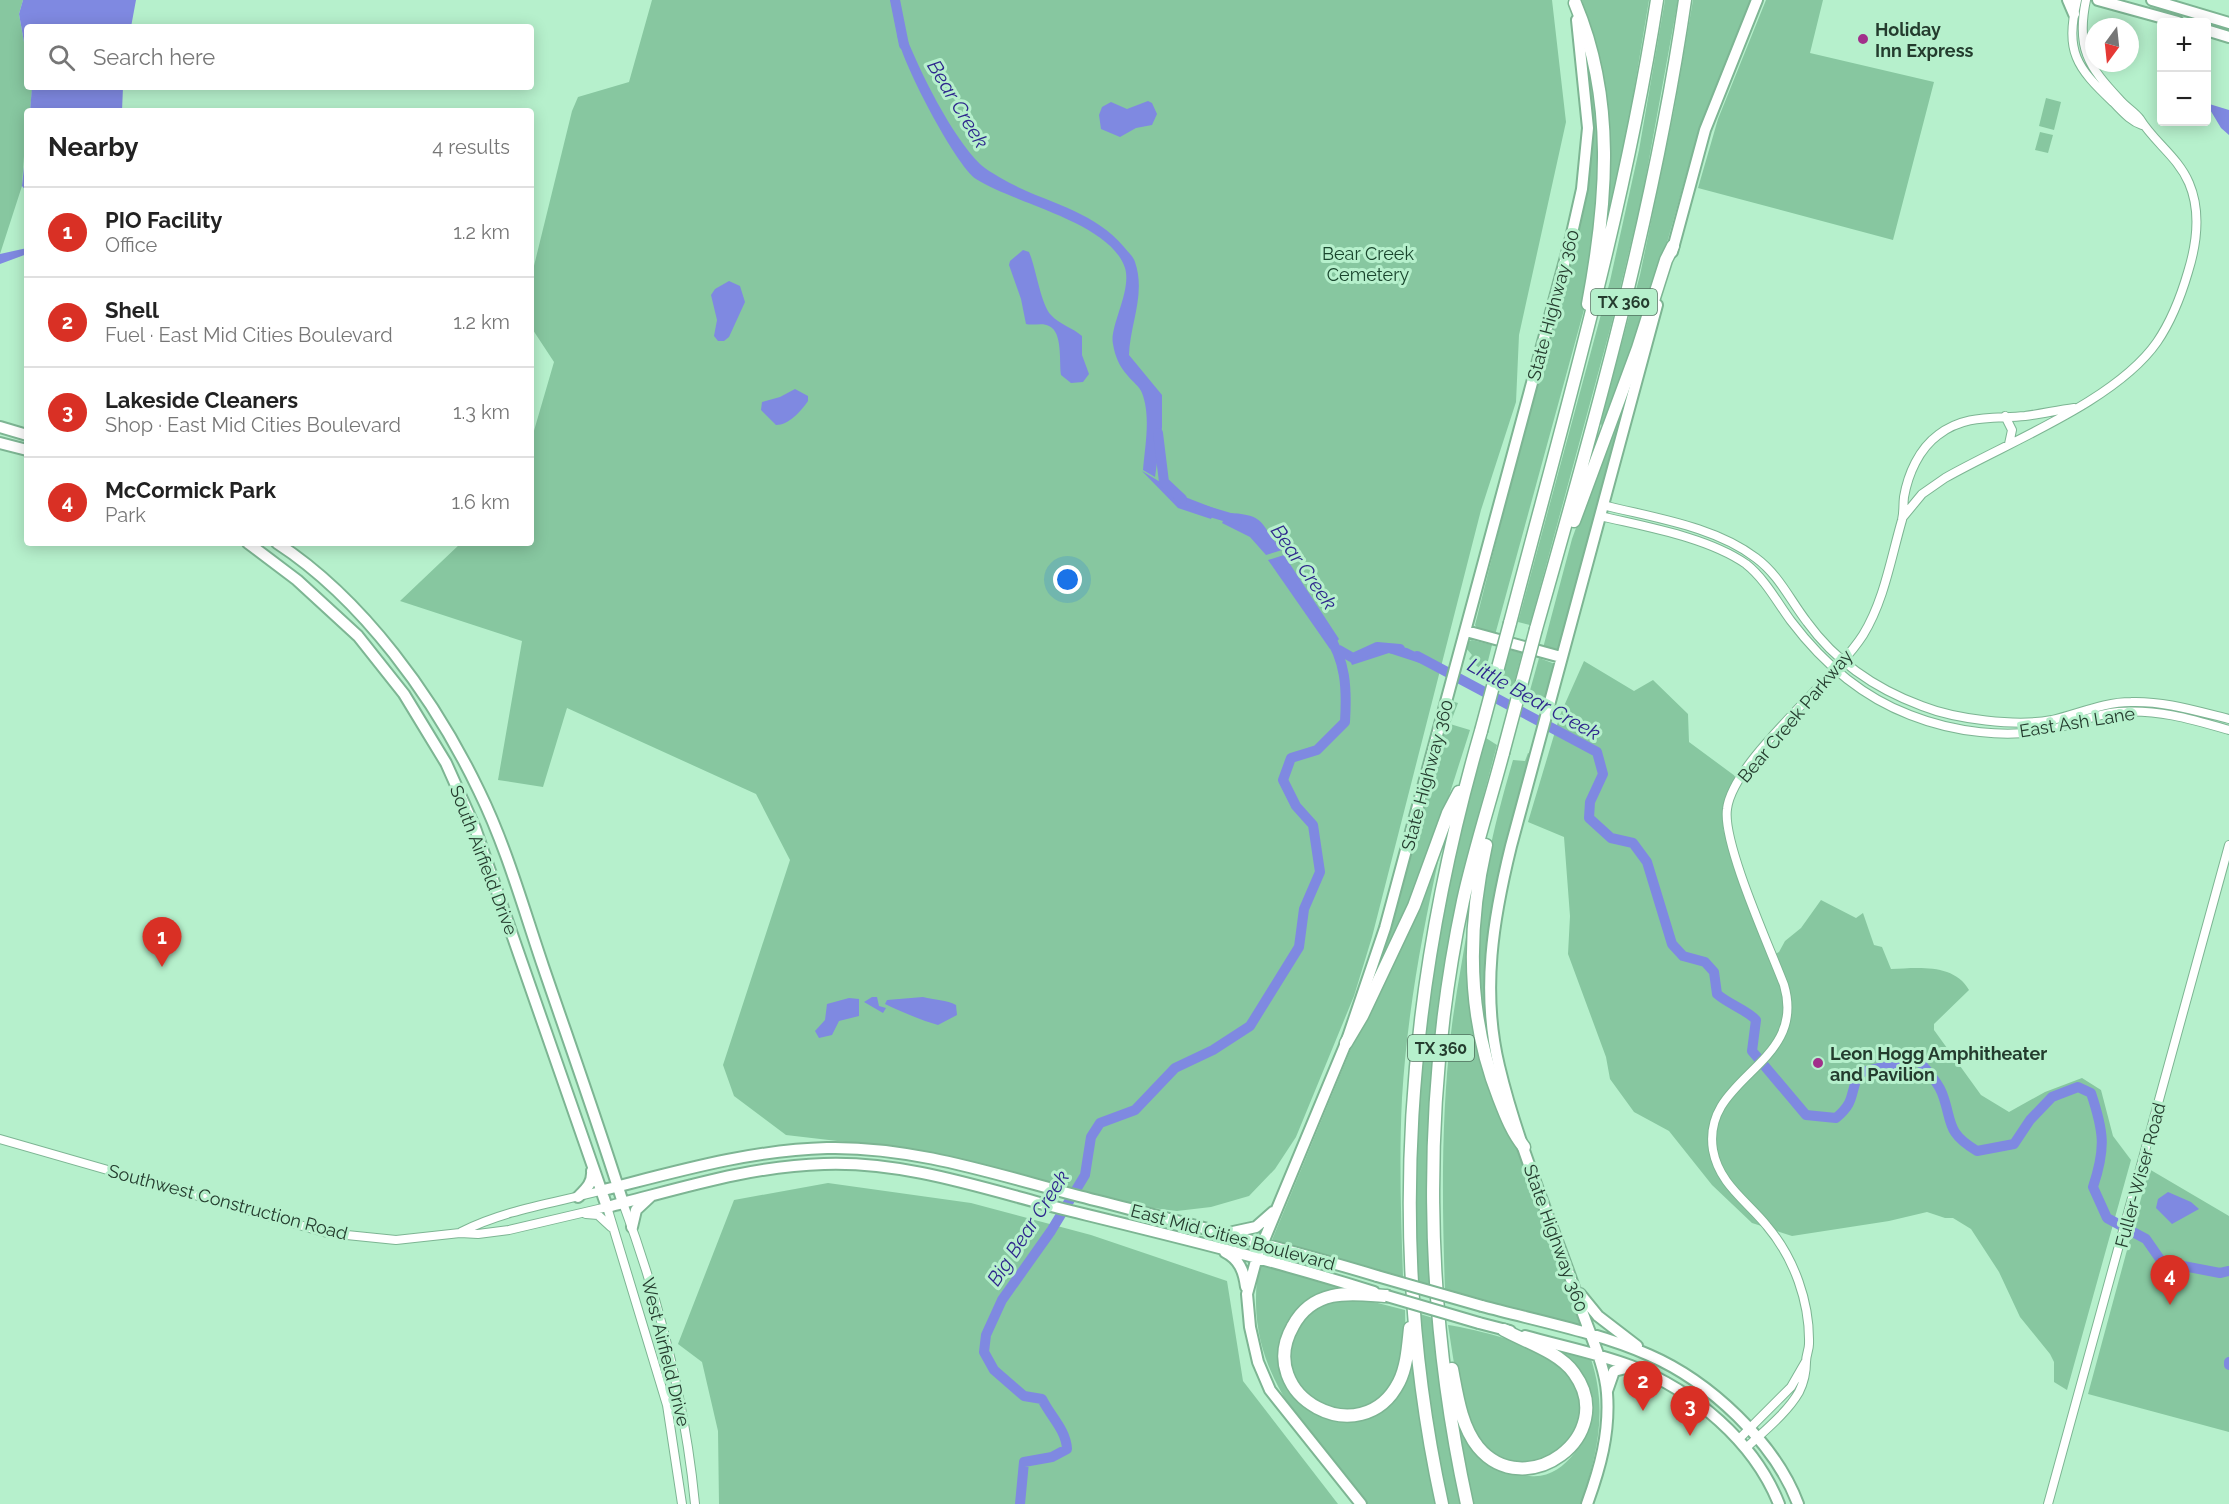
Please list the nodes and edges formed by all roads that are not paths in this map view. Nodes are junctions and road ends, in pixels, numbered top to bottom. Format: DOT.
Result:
graph roads {
  1 [pos="1657,0"];
  2 [pos="1685,0"];
  3 [pos="1757,0"];
  4 [pos="2068,0"];
  5 [pos="2077,0"];
  6 [pos="2086,0"];
  7 [pos="2098,0"];
  8 [pos="2152,0"];
  9 [pos="1575,2"];
  10 [pos="2074,14"];
  11 [pos="2163,18"];
  12 [pos="2229,23"];
  13 [pos="2211,32"];
  14 [pos="2229,37"];
  15 [pos="2142,125"];
  16 [pos="1673,246"];
  17 [pos="1584,346"];
  18 [pos="2074,408"];
  19 [pos="2005,416"];
  20 [pos="0,427"];
  21 [pos="24,434"];
  22 [pos="0,443"];
  23 [pos="2009,444"];
  24 [pos="24,449"];
  25 [pos="1602,510"];
  26 [pos="1903,517"];
  27 [pos="252,546"];
  28 [pos="281,546"];
  29 [pos="1545,601"];
  30 [pos="1802,615"];
  31 [pos="1792,622"];
  32 [pos="1466,631"];
  33 [pos="1561,657"];
  34 [pos="1842,660"];
  35 [pos="1834,669"];
  36 [pos="2111,704"];
  37 [pos="2111,713"];
  38 [pos="2229,719"];
  39 [pos="2229,730"];
  40 [pos="1469,772"];
  41 [pos="1497,776"];
  42 [pos="489,813"];
  43 [pos="472,820"];
  44 [pos="2229,845"];
  45 [pos="1346,1043"];
  46 [pos="0,1139"];
  47 [pos="1524,1147"];
  48 [pos="610,1164"];
  49 [pos="592,1165"];
  50 [pos="656,1176"];
  51 [pos="618,1187"];
  52 [pos="600,1191"];
  53 [pos="656,1193"];
  54 [pos="578,1197"];
  55 [pos="623,1203"];
  56 [pos="607,1207"];
  57 [pos="1276,1210"];
  58 [pos="579,1213"];
  59 [pos="632,1227"];
  60 [pos="615,1231"];
  61 [pos="1220,1232"];
  62 [pos="460,1233"];
  63 [pos="1193,1240"];
  64 [pos="1263,1243"];
  65 [pos="1257,1257"];
  66 [pos="1574,1286"];
  67 [pos="1247,1294"];
  68 [pos="1386,1296"];
  69 [pos="1413,1309"];
  70 [pos="1439,1324"];
  71 [pos="1504,1330"];
  72 [pos="1591,1336"];
  73 [pos="1597,1356"];
  74 [pos="1652,1356"];
  75 [pos="1633,1367"];
  76 [pos="1607,1392"];
  77 [pos="1754,1433"];
  78 [pos="1742,1443"];
  79 [pos="682,1504"];
  80 [pos="695,1504"];
  81 [pos="1361,1504"];
  82 [pos="1442,1504"];
  83 [pos="1467,1504"];
  84 [pos="1587,1504"];
  85 [pos="1779,1504"];
  86 [pos="1798,1504"];
  87 [pos="2048,1504"];
  1 -- 17 [label="highway, TX 360"];
  2 -- 29 [label="highway, TX 360"];
  3 -- 16 [label="main road, State Highway 360"];
  4 -- 10 [label="main road"];
  5 -- 10 [label="street, Bear Creek Parkway"];
  6 -- 15 [label="street, Bear Creek Parkway"];
  7 -- 11 [label="main road"];
  8 -- 12 [label="main road"];
  9 -- 17 [label="highway"];
  9 -- 32 [label="main road, State Highway 360"];
  10 -- 15 [label="street, Bear Creek Parkway"];
  13 -- 14 [label="main road"];
  15 -- 18 [label="street, Bear Creek Parkway"];
  16 -- 25 [label="main road, State Highway 360"];
  16 -- 29 [label="highway"];
  17 -- 40 [label="highway, TX 360, bridge"];
  18 -- 19 [label="street, Bear Creek Parkway"];
  18 -- 23 [label="street, Bear Creek Parkway"];
  19 -- 23 [label="street"];
  19 -- 26 [label="street, Bear Creek Parkway"];
  20 -- 21 [label="main road"];
  22 -- 24 [label="main road"];
  23 -- 26 [label="street, Bear Creek Parkway"];
  25 -- 30 [label="street, East Ash Lane"];
  25 -- 31 [label="street, East Ash Lane"];
  25 -- 33 [label="main road, State Highway 360"];
  26 -- 34 [label="street, Bear Creek Parkway"];
  27 -- 43 [label="main road, South Airfield Drive"];
  28 -- 42 [label="main road, South Airfield Drive"];
  29 -- 41 [label="highway, TX 360, bridge"];
  30 -- 31 [label="street"];
  30 -- 34 [label="street, East Ash Lane"];
  31 -- 35 [label="street, East Ash Lane"];
  32 -- 33 [label="main road"];
  32 -- 45 [label="main road, State Highway 360"];
  33 -- 47 [label="main road, State Highway 360"];
  34 -- 35 [label="street, Bear Creek Parkway"];
  34 -- 36 [label="street, East Ash Lane"];
  35 -- 37 [label="street, East Ash Lane"];
  35 -- 77 [label="street, Bear Creek Parkway"];
  36 -- 37 [label="street"];
  36 -- 38 [label="street, East Ash Lane"];
  37 -- 39 [label="street, East Ash Lane"];
  40 -- 45 [label="highway"];
  40 -- 69 [label="highway, TX 360"];
  41 -- 47 [label="highway"];
  41 -- 70 [label="highway, TX 360"];
  42 -- 43 [label="main road"];
  42 -- 48 [label="main road, South Airfield Drive"];
  43 -- 49 [label="main road, South Airfield Drive"];
  44 -- 87 [label="street, Fuller-Wiser Road"];
  45 -- 57 [label="main road, State Highway 360"];
  46 -- 62 [label="street, Southwest Construction Road"];
  47 -- 66 [label="main road, State Highway 360"];
  48 -- 50 [label="main road"];
  48 -- 51 [label="main road, South Airfield Drive"];
  49 -- 52 [label="main road, South Airfield Drive"];
  49 -- 54 [label="main road"];
  50 -- 51 [label="main road, East Mid Cities Boulevard"];
  50 -- 61 [label="main road, East Mid Cities Boulevard"];
  51 -- 52 [label="main road, East Mid Cities Boulevard"];
  51 -- 55 [label="main road, South Airfield Drive"];
  52 -- 54 [label="street, Southwest Construction Road"];
  52 -- 56 [label="main road, South Airfield Drive"];
  53 -- 55 [label="main road, East Mid Cities Boulevard"];
  53 -- 59 [label="main road"];
  53 -- 63 [label="main road, East Mid Cities Boulevard"];
  54 -- 62 [label="street, Southwest Construction Road"];
  55 -- 56 [label="main road, East Mid Cities Boulevard"];
  55 -- 59 [label="street, West Airfield Drive"];
  56 -- 58 [label="street, Southwest Construction Road"];
  56 -- 60 [label="street, West Airfield Drive"];
  57 -- 61 [label="main road"];
  57 -- 64 [label="main road, State Highway 360"];
  58 -- 60 [label="street"];
  58 -- 62 [label="street, Southwest Construction Road"];
  59 -- 80 [label="street, West Airfield Drive"];
  60 -- 79 [label="street, West Airfield Drive"];
  61 -- 64 [label="main road, East Mid Cities Boulevard"];
  63 -- 65 [label="main road, East Mid Cities Boulevard"];
  63 -- 67 [label="main road"];
  64 -- 65 [label="main road, State Highway 360"];
  64 -- 72 [label="main road, East Mid Cities Boulevard, bridge"];
  65 -- 67 [label="main road, State Highway 360"];
  65 -- 68 [label="main road, East Mid Cities Boulevard"];
  66 -- 72 [label="main road, State Highway 360"];
  66 -- 74 [label="main road"];
  67 -- 81 [label="main road, State Highway 360"];
  68 -- 69 [label="highway"];
  68 -- 71 [label="main road, East Mid Cities Boulevard, bridge"];
  69 -- 82 [label="highway, TX 360"];
  70 -- 71 [label="highway"];
  70 -- 83 [label="highway, TX 360"];
  71 -- 73 [label="main road, East Mid Cities Boulevard"];
  72 -- 73 [label="main road, State Highway 360"];
  72 -- 74 [label="main road, East Mid Cities Boulevard"];
  73 -- 75 [label="main road, East Mid Cities Boulevard"];
  73 -- 76 [label="main road, State Highway 360"];
  74 -- 77 [label="main road, East Mid Cities Boulevard"];
  75 -- 76 [label="main road"];
  75 -- 78 [label="main road, East Mid Cities Boulevard"];
  76 -- 84 [label="main road, State Highway 360"];
  77 -- 78 [label="street, Bear Creek Parkway"];
  77 -- 86 [label="main road, East Mid Cities Boulevard"];
  78 -- 85 [label="main road, East Mid Cities Boulevard"];
}
